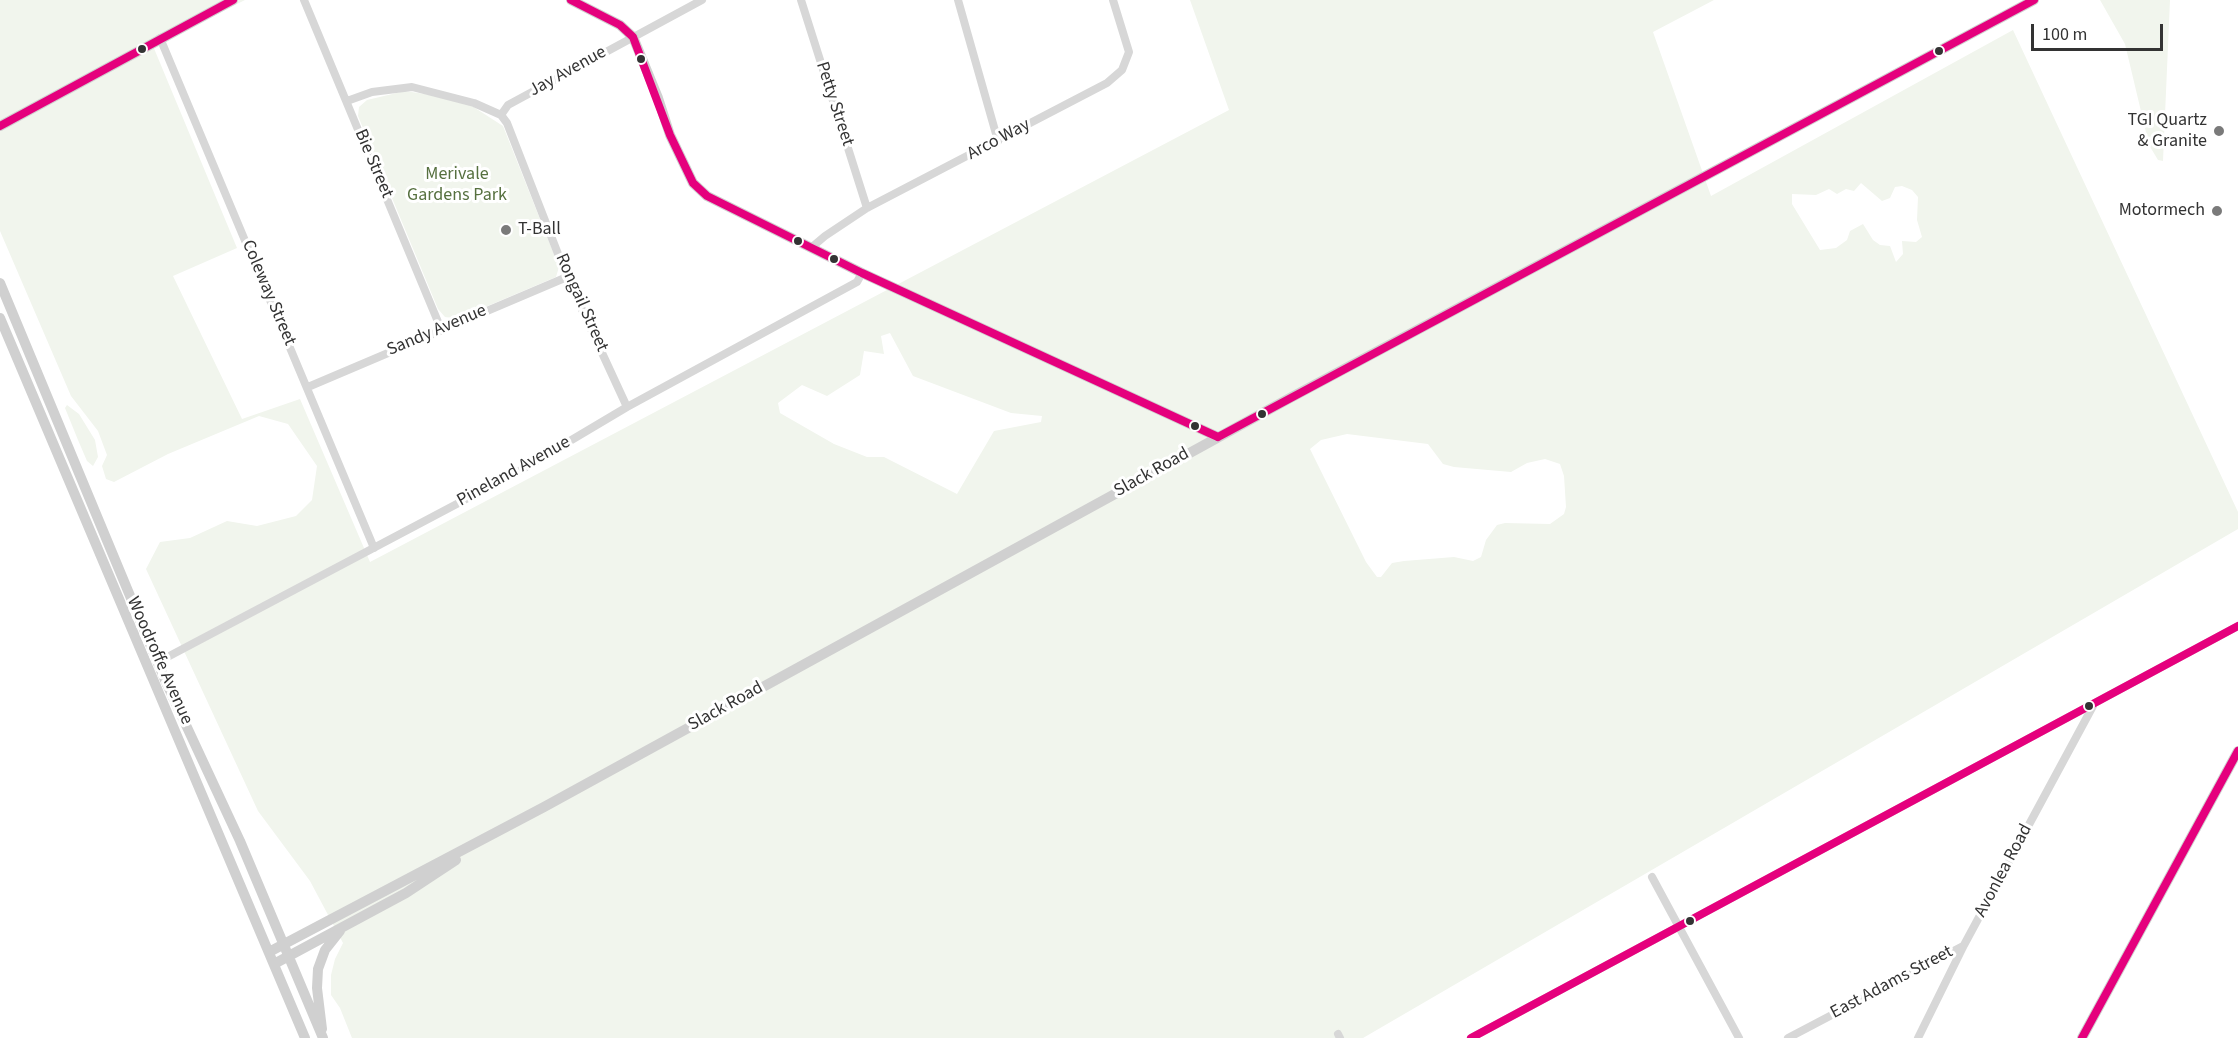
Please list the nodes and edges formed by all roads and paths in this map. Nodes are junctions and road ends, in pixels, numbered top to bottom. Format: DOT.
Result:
graph roads {
  1 [pos="233,0"];
  2 [pos="304,0"];
  3 [pos="571,0"];
  4 [pos="702,0"];
  5 [pos="801,0"];
  6 [pos="957,0"];
  7 [pos="1113,0"];
  8 [pos="2034,0"];
  9 [pos="633,37"];
  10 [pos="160,38"];
  11 [pos="346,101"];
  12 [pos="501,115"];
  13 [pos="0,126"];
  14 [pos="998,141"];
  15 [pos="867,208"];
  16 [pos="812,247"];
  17 [pos="862,273"];
  18 [pos="567,277"];
  19 [pos="0,283"];
  20 [pos="0,318"];
  21 [pos="441,329"];
  22 [pos="308,387"];
  23 [pos="627,408"];
  24 [pos="1218,437"];
  25 [pos="374,548"];
  26 [pos="2238,626"];
  27 [pos="158,662"];
  28 [pos="2094,705"];
  29 [pos="2238,751"];
  30 [pos="495,832"];
  31 [pos="1652,877"];
  32 [pos="347,925"];
  33 [pos="1678,929"];
  34 [pos="283,944"];
  35 [pos="1964,945"];
  36 [pos="269,952"];
  37 [pos="288,956"];
  38 [pos="274,964"];
  39 [pos="322,1036"];
  40 [pos="305,1038"];
  41 [pos="1471,1038"];
  42 [pos="1739,1038"];
  43 [pos="1788,1038"];
  44 [pos="1918,1038"];
  45 [pos="2082,1038"];
  1 -- 10 [label="street"];
  2 -- 11 [label="street, Bie Street"];
  3 -- 9 [label="street"];
  4 -- 9 [label="street, Jay Avenue"];
  5 -- 15 [label="street, Petty Street"];
  6 -- 14 [label="street"];
  7 -- 14 [label="street, Arco Way"];
  8 -- 24 [label="street, Slack Road"];
  9 -- 12 [label="street, Jay Avenue"];
  9 -- 16 [label="street"];
  10 -- 13 [label="street"];
  10 -- 22 [label="street, Coleway Street"];
  11 -- 12 [label="street"];
  11 -- 21 [label="street, Bie Street"];
  12 -- 18 [label="street, Rongail Street"];
  14 -- 15 [label="street, Arco Way"];
  15 -- 16 [label="street, Arco Way"];
  16 -- 17 [label="street"];
  17 -- 23 [label="street, Pineland Avenue"];
  17 -- 24 [label="street"];
  18 -- 21 [label="street, Sandy Avenue"];
  18 -- 23 [label="street, Rongail Street"];
  19 -- 27 [label="street, Woodroffe Avenue"];
  20 -- 36 [label="street, Woodroffe Avenue"];
  21 -- 22 [label="street, Sandy Avenue"];
  22 -- 25 [label="street, Coleway Street"];
  23 -- 25 [label="street, Pineland Avenue"];
  24 -- 30 [label="street, Slack Road"];
  25 -- 27 [label="street, Pineland Avenue"];
  26 -- 28 [label="street"];
  27 -- 34 [label="street, Woodroffe Avenue"];
  28 -- 33 [label="street"];
  28 -- 35 [label="street, Avonlea Road"];
  29 -- 45 [label="street"];
  30 -- 32 [label="street, Slack Road"];
  30 -- 34 [label="street, Slack Road"];
  31 -- 33 [label="street"];
  32 -- 37 [label="street, Slack Road"];
  32 -- 39 [label="street"];
  33 -- 41 [label="street"];
  33 -- 42 [label="street"];
  34 -- 36 [label="street, Slack Road"];
  34 -- 37 [label="street, Woodroffe Avenue"];
  35 -- 43 [label="street, East Adams Street"];
  35 -- 44 [label="street, Avonlea Road"];
  36 -- 38 [label="street, Woodroffe Avenue"];
  37 -- 38 [label="street, Slack Road"];
  37 -- 39 [label="street, Woodroffe Avenue"];
  38 -- 40 [label="street, Woodroffe Avenue"];
}
